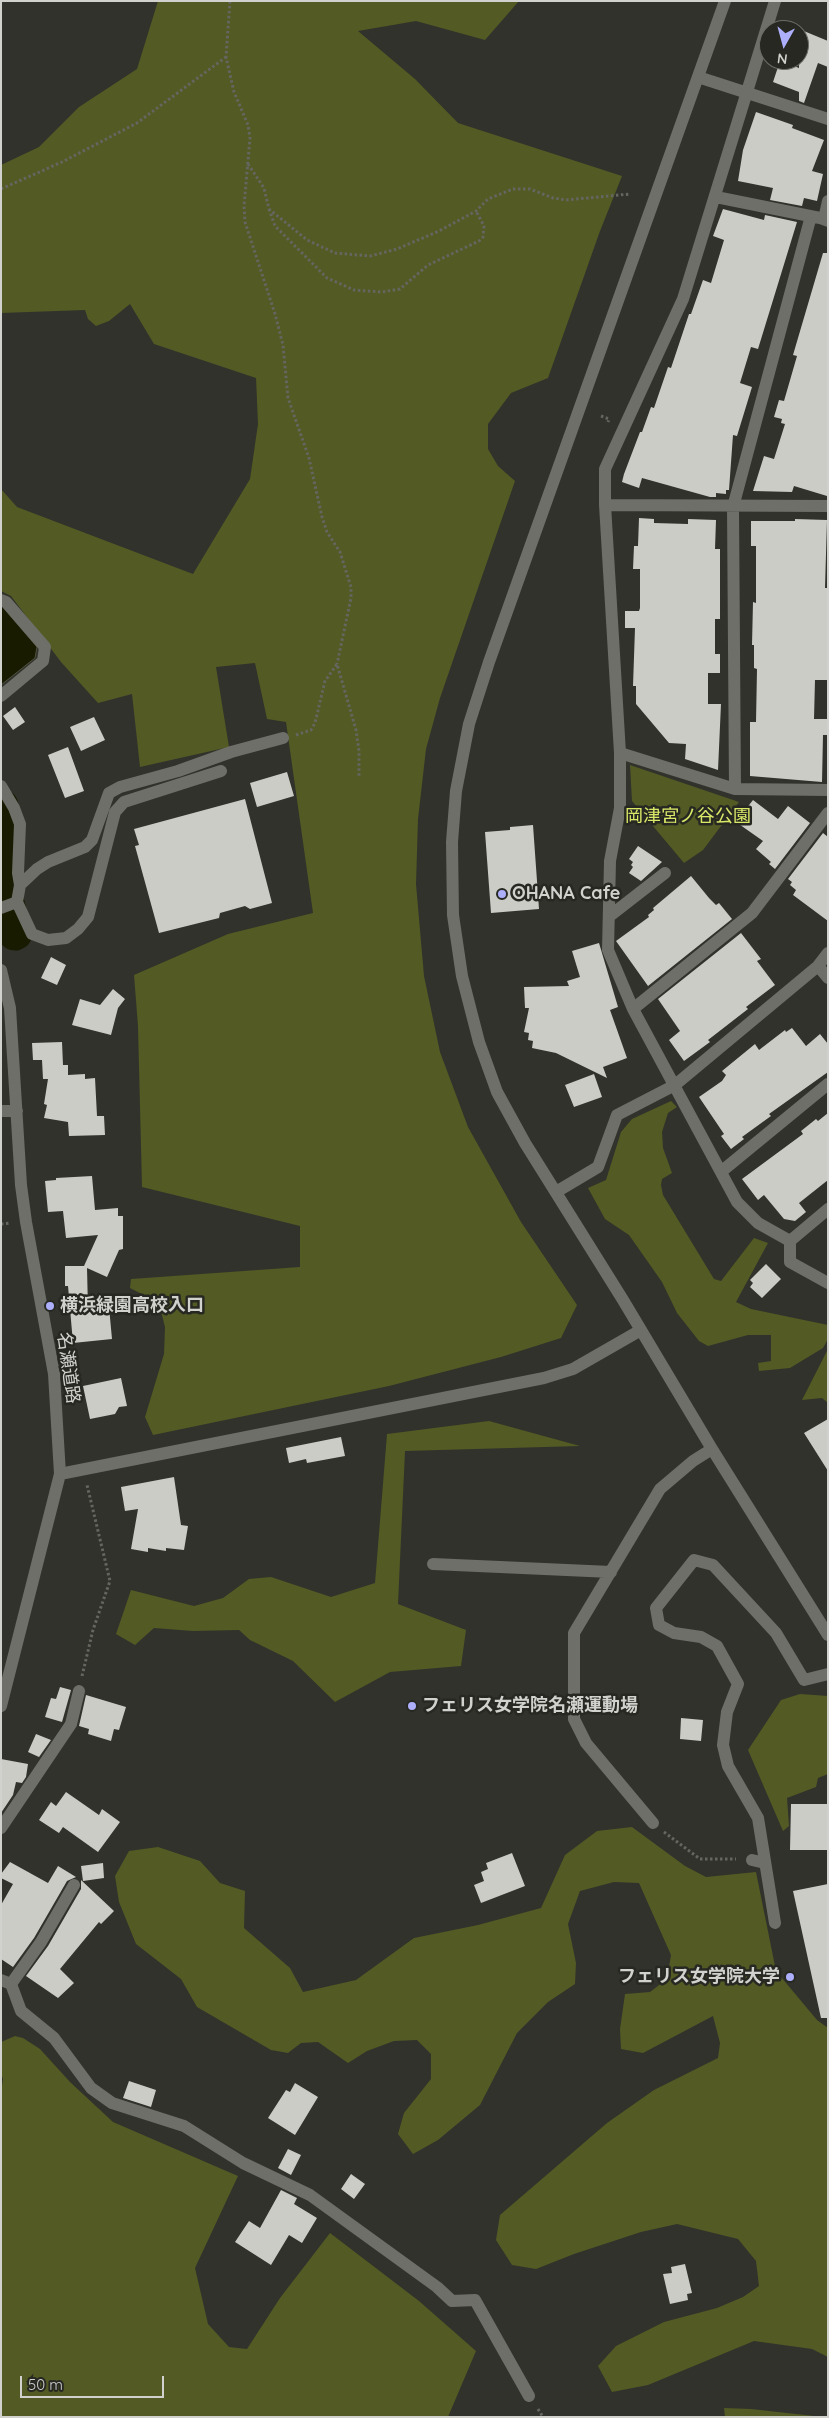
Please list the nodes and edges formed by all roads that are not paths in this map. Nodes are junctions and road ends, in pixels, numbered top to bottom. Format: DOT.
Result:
graph roads {
  1 [pos="725,1"];
  2 [pos="775,1"];
  3 [pos="698,77"];
  4 [pos="747,93"];
  5 [pos="828,119"];
  6 [pos="716,196"];
  7 [pos="828,201"];
  8 [pos="811,216"];
  9 [pos="826,220"];
  10 [pos="605,505"];
  11 [pos="733,506"];
  12 [pos="828,506"];
  13 [pos="1,600"];
  14 [pos="1,696"];
  15 [pos="284,738"];
  16 [pos="620,752"];
  17 [pos="221,771"];
  18 [pos="1,786"];
  19 [pos="735,789"];
  20 [pos="828,790"];
  21 [pos="828,814"];
  22 [pos="665,873"];
  23 [pos="20,885"];
  24 [pos="17,902"];
  25 [pos="1,908"];
  26 [pos="610,914"];
  27 [pos="828,953"];
  28 [pos="818,966"];
  29 [pos="1,970"];
  30 [pos="828,978"];
  31 [pos="633,1009"];
  32 [pos="828,1084"];
  33 [pos="675,1085"];
  34 [pos="1,1111"];
  35 [pos="17,1111"];
  36 [pos="722,1171"];
  37 [pos="556,1192"];
  38 [pos="828,1209"];
  39 [pos="790,1241"];
  40 [pos="828,1283"];
  41 [pos="642,1330"];
  42 [pos="712,1449"];
  43 [pos="60,1474"];
  44 [pos="433,1564"];
  45 [pos="611,1572"];
  46 [pos="828,1635"];
  47 [pos="828,1674"];
  48 [pos="79,1691"];
  49 [pos="1,1706"];
  50 [pos="653,1823"];
  51 [pos="1,1828"];
  52 [pos="74,1885"];
  53 [pos="775,1923"];
  54 [pos="6,1982"];
  55 [pos="529,2396"];
  1 -- 3 [label="street"];
  2 -- 4 [label="street"];
  3 -- 4 [label="street"];
  3 -- 37 [label="street"];
  4 -- 5 [label="street"];
  4 -- 6 [label="street"];
  6 -- 8 [label="street"];
  6 -- 10 [label="street"];
  7 -- 9 [label="street"];
  8 -- 9 [label="street"];
  8 -- 11 [label="street"];
  10 -- 11 [label="street"];
  10 -- 16 [label="street"];
  11 -- 12 [label="street"];
  11 -- 19 [label="street"];
  13 -- 14 [label="street"];
  15 -- 23 [label="street"];
  16 -- 19 [label="street"];
  16 -- 26 [label="street"];
  17 -- 24 [label="street"];
  18 -- 23 [label="street"];
  19 -- 20 [label="street"];
  21 -- 31 [label="street"];
  22 -- 26 [label="street"];
  23 -- 24 [label="street"];
  24 -- 25 [label="street"];
  26 -- 31 [label="street"];
  27 -- 28 [label="street"];
  28 -- 30 [label="street"];
  28 -- 33 [label="street"];
  29 -- 35 [label="street, 名瀬道路"];
  31 -- 33 [label="street"];
  32 -- 36 [label="street"];
  33 -- 36 [label="street"];
  33 -- 37 [label="street"];
  34 -- 35 [label="street"];
  35 -- 43 [label="street, 名瀬道路"];
  36 -- 39 [label="street"];
  37 -- 41 [label="street"];
  38 -- 39 [label="street"];
  39 -- 40 [label="street"];
  41 -- 42 [label="street"];
  41 -- 43 [label="street"];
  42 -- 45 [label="street"];
  42 -- 46 [label="street"];
  43 -- 49 [label="street, 名瀬道路"];
  44 -- 45 [label="street"];
  45 -- 50 [label="street"];
  47 -- 53 [label="street"];
  48 -- 51 [label="street"];
  52 -- 54 [label="street"];
  54 -- 55 [label="street"];
}
